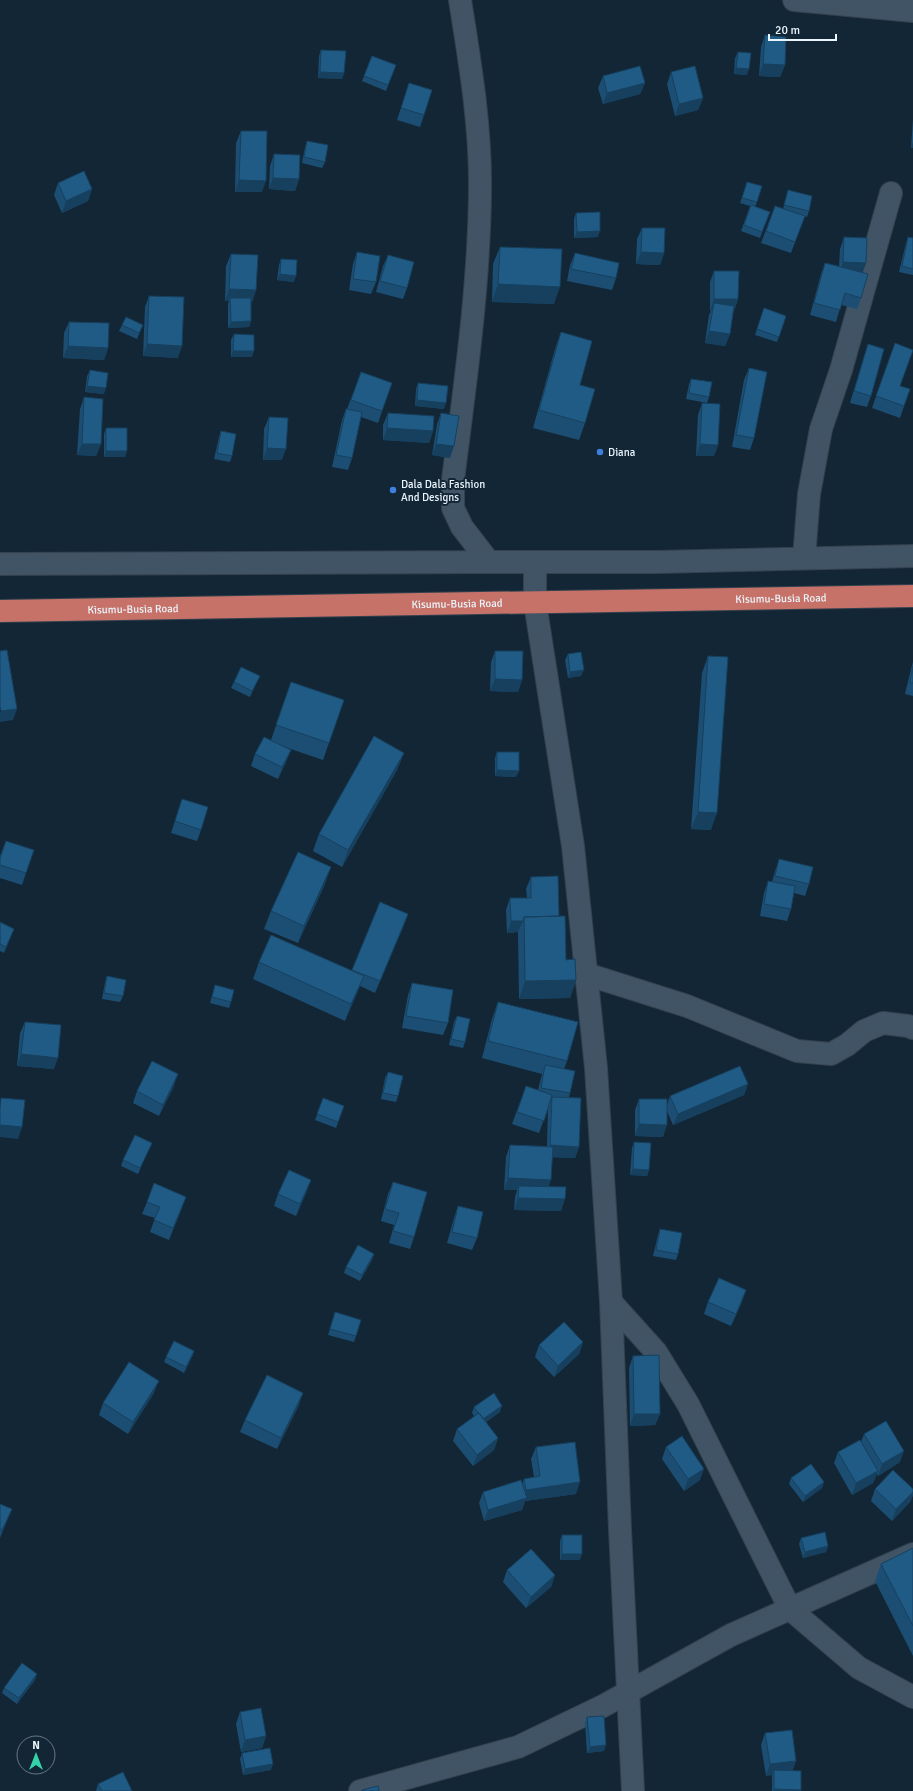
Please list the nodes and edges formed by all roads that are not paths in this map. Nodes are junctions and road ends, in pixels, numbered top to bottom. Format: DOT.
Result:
graph roads {
  1 [pos="460,0"];
  2 [pos="794,0"];
  3 [pos="913,11"];
  4 [pos="891,193"];
  5 [pos="913,556"];
  6 [pos="804,558"];
  7 [pos="489,562"];
  8 [pos="535,563"];
  9 [pos="0,564"];
  10 [pos="913,596"];
  11 [pos="535,603"];
  12 [pos="0,611"];
  13 [pos="586,974"];
  14 [pos="913,1028"];
  15 [pos="612,1302"];
  16 [pos="913,1554"];
  17 [pos="790,1609"];
  18 [pos="628,1691"];
  19 [pos="913,1697"];
  20 [pos="360,1791"];
  21 [pos="633,1791"];
  1 -- 7 [label="street"];
  2 -- 3 [label="street"];
  4 -- 6 [label="street"];
  5 -- 6 [label="street"];
  6 -- 8 [label="street"];
  7 -- 8 [label="street"];
  7 -- 9 [label="street"];
  8 -- 11 [label="street"];
  10 -- 11 [label="highway, Kisumu-Busia Road"];
  11 -- 12 [label="highway, Kisumu-Busia Road"];
  11 -- 13 [label="street"];
  13 -- 14 [label="street"];
  13 -- 15 [label="street"];
  15 -- 17 [label="street"];
  15 -- 18 [label="street"];
  16 -- 17 [label="street"];
  17 -- 18 [label="street"];
  17 -- 19 [label="street"];
  18 -- 20 [label="street"];
  18 -- 21 [label="street"];
}
